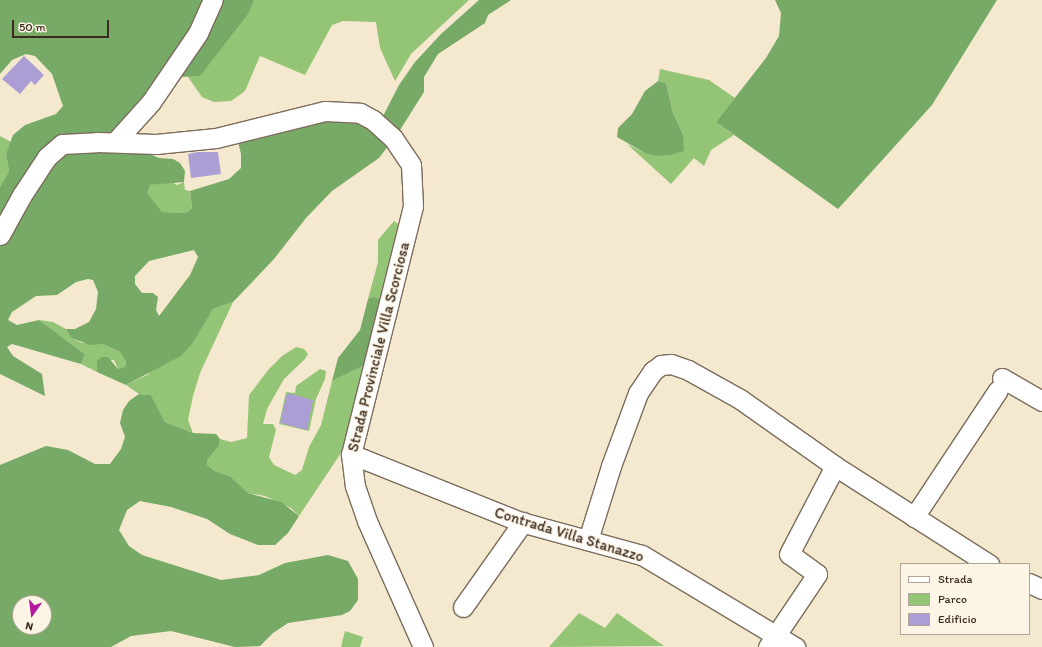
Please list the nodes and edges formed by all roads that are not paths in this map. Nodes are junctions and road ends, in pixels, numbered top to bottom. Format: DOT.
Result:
graph roads {
  1 [pos="213,0"];
  2 [pos="115,142"];
  3 [pos="0,236"];
  4 [pos="1042,401"];
  5 [pos="351,454"];
  6 [pos="835,466"];
  7 [pos="914,516"];
  8 [pos="523,522"];
  9 [pos="588,540"];
  10 [pos="987,563"];
  11 [pos="1030,583"];
  12 [pos="1042,589"];
  13 [pos="463,607"];
  14 [pos="773,641"];
  15 [pos="423,647"];
  16 [pos="795,647"];
  1 -- 2 [label="street"];
  2 -- 3 [label="street"];
  2 -- 5 [label="street, Strada Provinciale Villa Scorciosa"];
  4 -- 7 [label="street"];
  5 -- 8 [label="street, Contrada Villa Stanazzo"];
  5 -- 15 [label="street, Strada Provinciale Villa Scorciosa"];
  6 -- 7 [label="street"];
  6 -- 9 [label="street"];
  6 -- 14 [label="street"];
  7 -- 10 [label="street"];
  8 -- 9 [label="street, Contrada Villa Stanazzo"];
  8 -- 13 [label="street"];
  9 -- 14 [label="street, Contrada Villa Stanazzo"];
  11 -- 12 [label="street"];
  14 -- 16 [label="street, Contrada Villa Stanazzo"];
}
